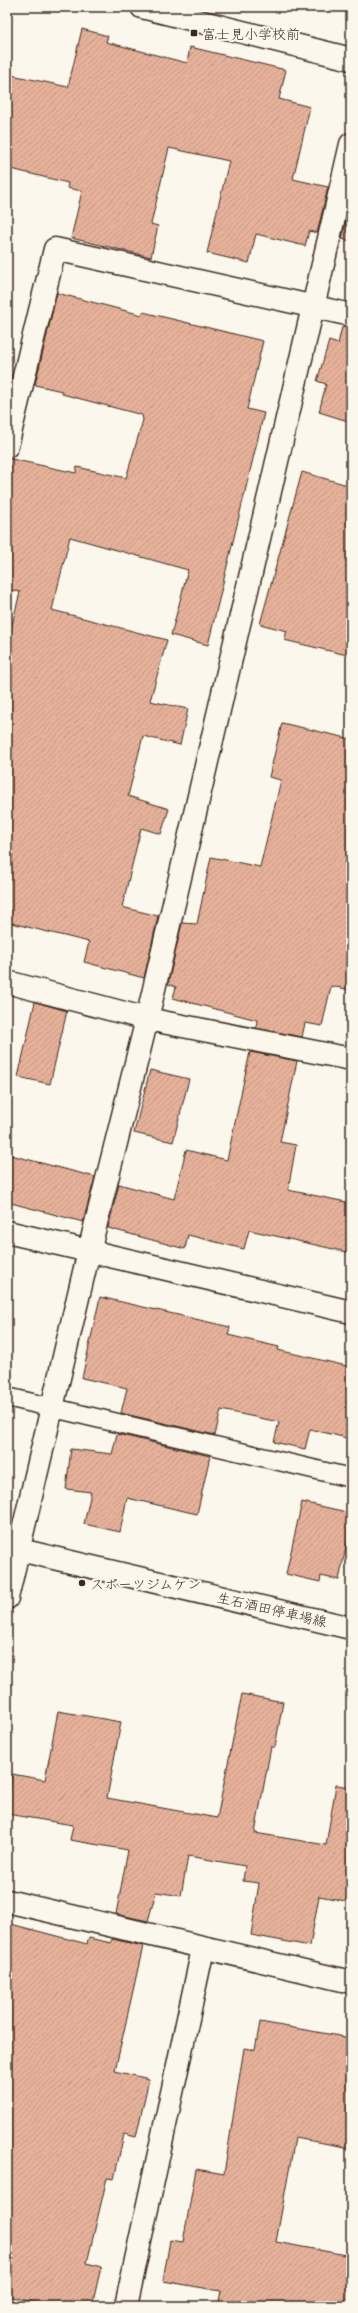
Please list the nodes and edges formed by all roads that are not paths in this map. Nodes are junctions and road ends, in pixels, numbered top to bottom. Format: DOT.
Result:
graph roads {
  1 [pos="142,7"];
  2 [pos="351,59"];
  3 [pos="351,144"];
  4 [pos="313,306"];
  5 [pos="351,315"];
  6 [pos="7,446"];
  7 [pos="7,982"];
  8 [pos="147,1019"];
  9 [pos="351,1059"];
  10 [pos="7,1232"];
  11 [pos="89,1251"];
  12 [pos="351,1312"];
  13 [pos="7,1397"];
  14 [pos="52,1408"];
  15 [pos="351,1478"];
  16 [pos="12,1548"];
  17 [pos="7,1598"];
  18 [pos="351,1628"];
  19 [pos="7,1901"];
  20 [pos="203,1949"];
  21 [pos="351,1982"];
  22 [pos="126,2306"];
  1 -- 2 [label="street"];
  3 -- 4 [label="street"];
  4 -- 5 [label="street"];
  4 -- 6 [label="street"];
  4 -- 8 [label="street"];
  7 -- 8 [label="street"];
  8 -- 9 [label="street"];
  8 -- 11 [label="street"];
  10 -- 11 [label="street"];
  11 -- 12 [label="street"];
  11 -- 14 [label="street"];
  13 -- 14 [label="lane"];
  14 -- 15 [label="lane"];
  14 -- 16 [label="street"];
  16 -- 17 [label="street"];
  16 -- 18 [label="street, 生石酒田停車場線"];
  19 -- 20 [label="street"];
  20 -- 21 [label="street"];
  20 -- 22 [label="street"];
}
